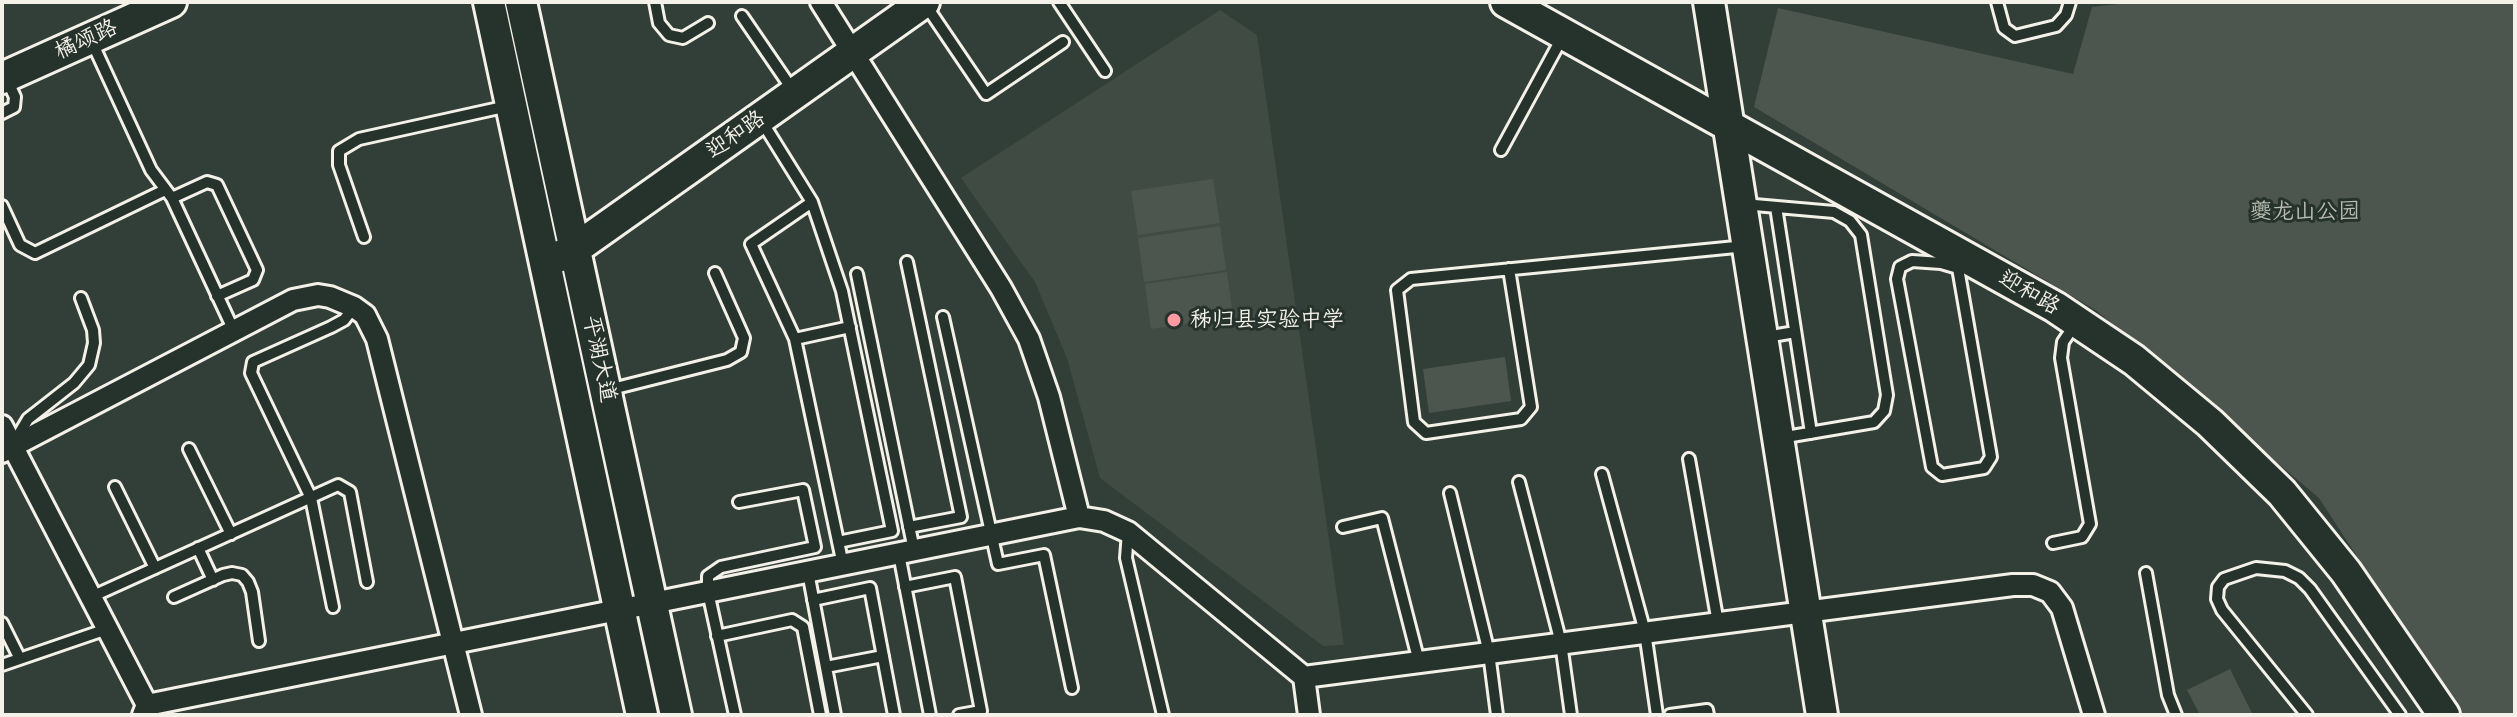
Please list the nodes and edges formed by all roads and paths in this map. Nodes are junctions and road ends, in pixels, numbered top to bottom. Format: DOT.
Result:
graph roads {
  1 [pos="170,2"];
  2 [pos="483,2"];
  3 [pos="489,2"];
  4 [pos="521,2"];
  5 [pos="531,2"];
  6 [pos="655,2"];
  7 [pos="821,2"];
  8 [pos="924,2"];
  9 [pos="1059,2"];
  10 [pos="1506,2"];
  11 [pos="1709,2"];
  12 [pos="1997,2"];
  13 [pos="2070,2"];
  14 [pos="742,16"];
  15 [pos="1545,17"];
  16 [pos="708,23"];
  17 [pos="90,38"];
  18 [pos="497,40"];
  19 [pos="1063,42"];
  20 [pos="853,53"];
  21 [pos="1105,71"];
  22 [pos="4,78"];
  23 [pos="796,93"];
  24 [pos="511,106"];
  25 [pos="2,113"];
  26 [pos="760,118"];
  27 [pos="1729,126"];
  28 [pos="1501,150"];
  29 [pos="168,194"];
  30 [pos="812,202"];
  31 [pos="1741,204"];
  32 [pos="2,206"];
  33 [pos="1776,207"];
  34 [pos="364,237"];
  35 [pos="579,246"];
  36 [pos="1748,246"];
  37 [pos="907,262"];
  38 [pos="1960,262"];
  39 [pos="545,263"];
  40 [pos="1509,269"];
  41 [pos="715,273"];
  42 [pos="857,274"];
  43 [pos="217,296"];
  44 [pos="81,298"];
  45 [pos="354,307"];
  46 [pos="943,317"];
  47 [pos="2077,321"];
  48 [pos="850,327"];
  49 [pos="234,331"];
  50 [pos="1795,332"];
  51 [pos="1762,337"];
  52 [pos="795,339"];
  53 [pos="616,388"];
  54 [pos="2,426"];
  55 [pos="1811,433"];
  56 [pos="1778,439"];
  57 [pos="7,449"];
  58 [pos="189,449"];
  59 [pos="1689,459"];
  60 [pos="1602,474"];
  61 [pos="1519,482"];
  62 [pos="115,487"];
  63 [pos="1450,493"];
  64 [pos="311,498"];
  65 [pos="739,502"];
  66 [pos="1079,517"];
  67 [pos="909,527"];
  68 [pos="1343,527"];
  69 [pos="1128,532"];
  70 [pos="231,534"];
  71 [pos="991,535"];
  72 [pos="838,542"];
  73 [pos="2053,543"];
  74 [pos="198,548"];
  75 [pos="906,552"];
  76 [pos="843,565"];
  77 [pos="155,568"];
  78 [pos="808,572"];
  79 [pos="2146,573"];
  80 [pos="213,580"];
  81 [pos="367,582"];
  82 [pos="905,587"];
  83 [pos="708,592"];
  84 [pos="91,597"];
  85 [pos="174,597"];
  86 [pos="813,600"];
  87 [pos="657,602"];
  88 [pos="333,607"];
  89 [pos="619,610"];
  90 [pos="1805,612"];
  91 [pos="2,623"];
  92 [pos="1718,623"];
  93 [pos="107,629"];
  94 [pos="1645,632"];
  95 [pos="717,636"];
  96 [pos="259,641"];
  97 [pos="453,643"];
  98 [pos="1561,643"];
  99 [pos="1489,653"];
  100 [pos="883,656"];
  101 [pos="19,657"];
  102 [pos="1419,662"];
  103 [pos="2,665"];
  104 [pos="826,667"];
  105 [pos="1304,677"];
  106 [pos="1072,688"];
  107 [pos="147,712"];
  108 [pos="2437,713"];
  109 [pos="471,715"];
  110 [pos="642,715"];
  111 [pos="676,715"];
  112 [pos="688,715"];
  113 [pos="735,715"];
  114 [pos="820,715"];
  115 [pos="835,715"];
  116 [pos="894,715"];
  117 [pos="930,715"];
  118 [pos="959,715"];
  119 [pos="1163,715"];
  120 [pos="1309,715"];
  121 [pos="1497,715"];
  122 [pos="1571,715"];
  123 [pos="1657,715"];
  124 [pos="1670,715"];
  125 [pos="1708,715"];
  126 [pos="1822,715"];
  127 [pos="2094,715"];
  128 [pos="2176,715"];
  129 [pos="2307,715"];
  130 [pos="2400,715"];
  1 -- 17 [label="main road, 橘颂路"];
  2 -- 18 [label="main road"];
  3 -- 18 [label="main road, 平湖大道"];
  4 -- 35 [label="main road, 平湖大道"];
  5 -- 35 [label="lane"];
  6 -- 16 [label="lane"];
  7 -- 20 [label="street"];
  8 -- 19 [label="lane"];
  8 -- 20 [label="main road, 迎和路"];
  9 -- 21 [label="lane"];
  10 -- 15 [label="main road, 迎和路"];
  11 -- 27 [label="main road"];
  12 -- 13 [label="lane"];
  14 -- 23 [label="lane"];
  15 -- 27 [label="main road, 迎和路"];
  15 -- 28 [label="lane"];
  17 -- 22 [label="main road, 橘颂路"];
  17 -- 29 [label="lane"];
  18 -- 24 [label="main road, 平湖大道"];
  20 -- 23 [label="main road, 迎和路"];
  20 -- 66 [label="street"];
  22 -- 25 [label="lane"];
  23 -- 26 [label="main road, 迎和路"];
  24 -- 34 [label="lane"];
  24 -- 39 [label="main road, 平湖大道"];
  26 -- 30 [label="lane"];
  26 -- 35 [label="main road, 迎和路"];
  27 -- 31 [label="main road"];
  27 -- 38 [label="main road, 迎和路"];
  29 -- 32 [label="lane"];
  29 -- 43 [label="lane"];
  29 -- 43 [label="lane"];
  30 -- 48 [label="lane"];
  30 -- 52 [label="lane"];
  31 -- 33 [label="lane"];
  31 -- 36 [label="main road"];
  33 -- 50 [label="lane"];
  33 -- 55 [label="lane"];
  35 -- 39 [label="main road, 迎和路"];
  35 -- 53 [label="lane"];
  35 -- 87 [label="main road, 平湖大道"];
  36 -- 40 [label="lane"];
  36 -- 51 [label="main road"];
  37 -- 67 [label="lane"];
  38 -- 38 [label="lane"];
  38 -- 47 [label="main road, 迎和路"];
  39 -- 89 [label="main road, 平湖大道"];
  40 -- 40 [label="lane"];
  41 -- 53 [label="lane"];
  42 -- 67 [label="lane"];
  43 -- 49 [label="lane"];
  44 -- 57 [label="lane"];
  45 -- 49 [label="street"];
  45 -- 64 [label="lane"];
  45 -- 97 [label="street"];
  46 -- 71 [label="lane"];
  47 -- 73 [label="lane"];
  47 -- 108 [label="main road, 迎和路"];
  48 -- 52 [label="lane"];
  48 -- 72 [label="lane"];
  49 -- 57 [label="street"];
  50 -- 51 [label="lane"];
  50 -- 55 [label="lane"];
  51 -- 56 [label="main road"];
  52 -- 72 [label="lane"];
  53 -- 87 [label="lane"];
  54 -- 57 [label="street"];
  55 -- 56 [label="lane"];
  56 -- 90 [label="main road"];
  57 -- 84 [label="street"];
  58 -- 70 [label="lane"];
  59 -- 92 [label="lane"];
  60 -- 94 [label="lane"];
  61 -- 98 [label="lane"];
  62 -- 77 [label="lane"];
  63 -- 99 [label="lane"];
  64 -- 70 [label="lane"];
  64 -- 81 [label="lane"];
  64 -- 88 [label="lane"];
  65 -- 83 [label="lane"];
  66 -- 69 [label="street"];
  66 -- 71 [label="street"];
  67 -- 75 [label="lane"];
  68 -- 102 [label="lane"];
  69 -- 105 [label="street"];
  69 -- 119 [label="lane"];
  70 -- 74 [label="lane"];
  71 -- 75 [label="street"];
  71 -- 106 [label="lane"];
  72 -- 76 [label="lane"];
  74 -- 77 [label="lane"];
  74 -- 80 [label="lane"];
  75 -- 76 [label="street"];
  75 -- 82 [label="lane"];
  76 -- 78 [label="street"];
  77 -- 84 [label="lane"];
  78 -- 83 [label="street"];
  78 -- 86 [label="lane"];
  79 -- 128 [label="lane"];
  80 -- 85 [label="lane"];
  80 -- 96 [label="lane"];
  82 -- 117 [label="lane"];
  82 -- 118 [label="lane"];
  83 -- 87 [label="street"];
  83 -- 95 [label="lane"];
  84 -- 93 [label="street"];
  86 -- 100 [label="lane"];
  86 -- 104 [label="lane"];
  87 -- 89 [label="street"];
  87 -- 111 [label="main road, 平湖大道"];
  87 -- 112 [label="lane"];
  89 -- 97 [label="street"];
  89 -- 110 [label="main road, 平湖大道"];
  90 -- 92 [label="street"];
  90 -- 126 [label="main road"];
  90 -- 127 [label="street"];
  91 -- 101 [label="lane"];
  92 -- 94 [label="street"];
  93 -- 101 [label="lane"];
  93 -- 107 [label="street"];
  94 -- 98 [label="street"];
  94 -- 123 [label="lane"];
  95 -- 113 [label="lane"];
  95 -- 114 [label="lane"];
  97 -- 107 [label="street"];
  97 -- 109 [label="street"];
  98 -- 99 [label="street"];
  98 -- 122 [label="lane"];
  99 -- 102 [label="street"];
  99 -- 121 [label="lane"];
  100 -- 104 [label="lane"];
  100 -- 116 [label="lane"];
  101 -- 103 [label="lane"];
  102 -- 105 [label="street"];
  104 -- 115 [label="lane"];
  105 -- 120 [label="street"];
  124 -- 125 [label="lane"];
  129 -- 130 [label="lane"];
}
